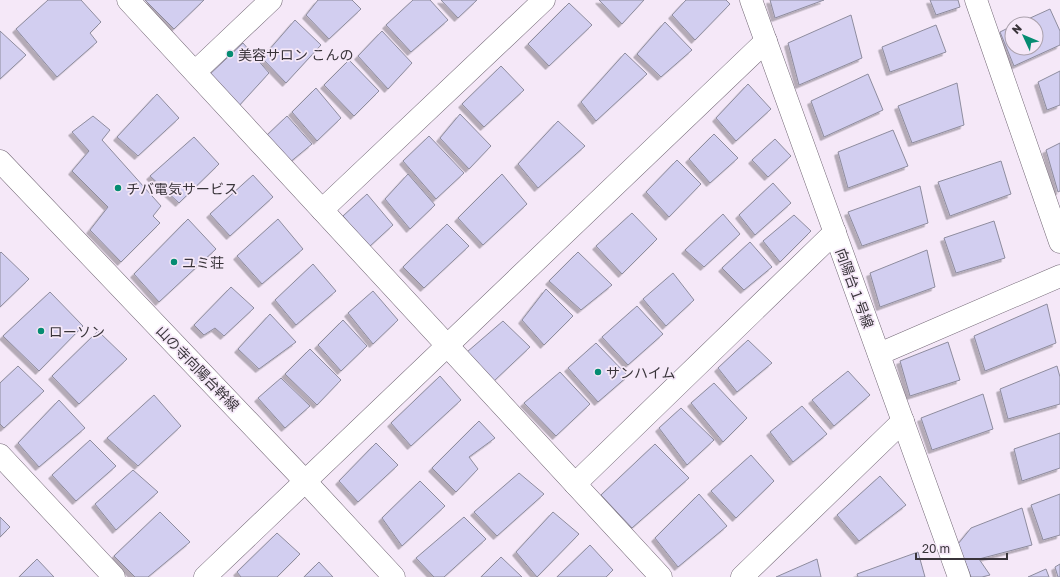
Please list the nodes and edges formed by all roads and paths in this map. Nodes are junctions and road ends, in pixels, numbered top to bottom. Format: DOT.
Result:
graph roads {
  1 [pos="128,0"];
  2 [pos="271,0"];
  3 [pos="544,0"];
  4 [pos="751,0"];
  5 [pos="976,0"];
  6 [pos="766,40"];
  7 [pos="195,72"];
  8 [pos="0,160"];
  9 [pos="322,210"];
  10 [pos="835,232"];
  11 [pos="1060,242"];
  12 [pos="1060,276"];
  13 [pos="447,345"];
  14 [pos="879,354"];
  15 [pos="903,421"];
  16 [pos="0,455"];
  17 [pos="305,481"];
  18 [pos="575,484"];
  19 [pos="752,573"];
  20 [pos="114,577"];
  21 [pos="205,577"];
  22 [pos="394,577"];
  23 [pos="661,577"];
  24 [pos="959,577"];
  1 -- 7 [label="street"];
  2 -- 7 [label="street"];
  3 -- 9 [label="street"];
  4 -- 6 [label="street, 向陽台１号線"];
  5 -- 11 [label="street"];
  6 -- 10 [label="street, 向陽台１号線"];
  6 -- 13 [label="street"];
  7 -- 9 [label="street"];
  8 -- 17 [label="street, 山の寺向陽台幹線"];
  9 -- 13 [label="street"];
  10 -- 14 [label="street, 向陽台１号線"];
  10 -- 18 [label="street"];
  12 -- 14 [label="street"];
  13 -- 17 [label="street"];
  13 -- 18 [label="street"];
  14 -- 15 [label="street, 向陽台１号線"];
  15 -- 19 [label="street"];
  15 -- 24 [label="street, 向陽台１号線"];
  16 -- 20 [label="street"];
  17 -- 21 [label="street"];
  17 -- 22 [label="street, 山の寺向陽台幹線"];
  18 -- 23 [label="street"];
}
